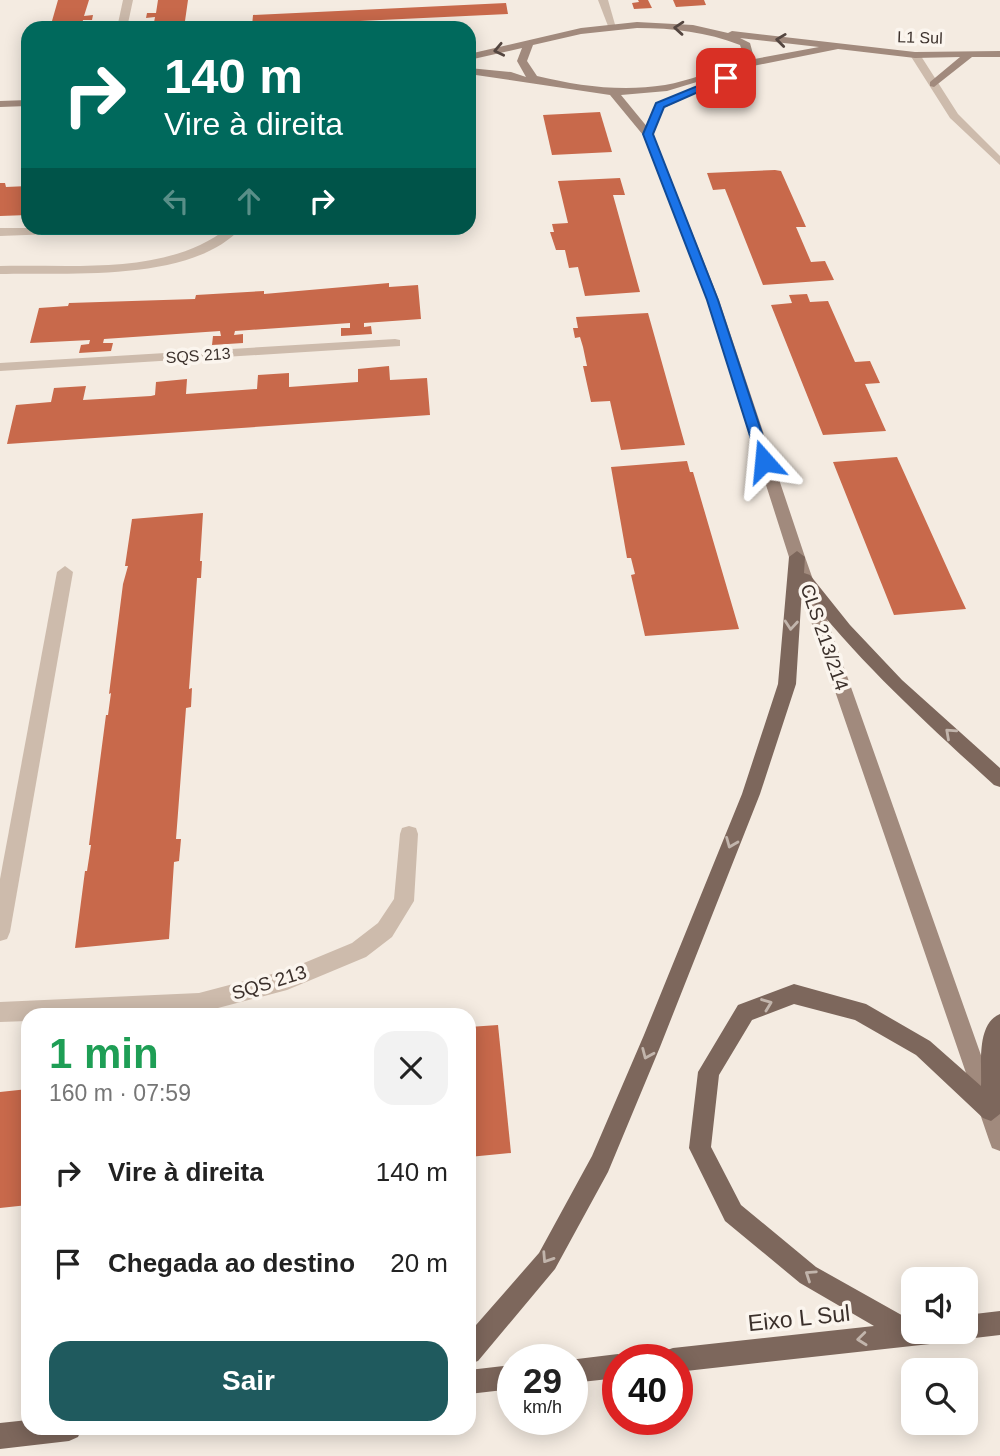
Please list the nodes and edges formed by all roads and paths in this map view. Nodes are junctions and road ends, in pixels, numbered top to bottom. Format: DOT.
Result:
graph roads {
  1 [pos="128,0"];
  2 [pos="603,0"];
  3 [pos="124,21"];
  4 [pos="613,26"];
  5 [pos="723,33"];
  6 [pos="529,43"];
  7 [pos="839,47"];
  8 [pos="970,54"];
  9 [pos="1000,54"];
  10 [pos="476,55"];
  11 [pos="915,55"];
  12 [pos="769,59"];
  13 [pos="741,65"];
  14 [pos="476,72"];
  15 [pos="501,74"];
  16 [pos="533,78"];
  17 [pos="934,84"];
  18 [pos="667,88"];
  19 [pos="613,92"];
  20 [pos="21,103"];
  21 [pos="0,104"];
  22 [pos="623,104"];
  23 [pos="654,120"];
  24 [pos="1000,162"];
  25 [pos="21,231"];
  26 [pos="0,232"];
  27 [pos="226,235"];
  28 [pos="0,270"];
  29 [pos="395,343"];
  30 [pos="0,368"];
  31 [pos="797,557"];
  32 [pos="65,572"];
  33 [pos="804,579"];
  34 [pos="1000,779"];
  35 [pos="409,834"];
  36 [pos="0,932"];
  37 [pos="88,1008"];
  38 [pos="21,1011"];
  39 [pos="0,1012"];
  40 [pos="1000,1024"];
  41 [pos="991,1110"];
  42 [pos="1000,1140"];
  43 [pos="901,1323"];
  44 [pos="1000,1323"];
  45 [pos="978,1326"];
  46 [pos="901,1335"];
  47 [pos="476,1344"];
  48 [pos="693,1358"];
  49 [pos="497,1379"];
  50 [pos="476,1381"];
  51 [pos="21,1434"];
  52 [pos="0,1436"];
  1 -- 3 [label="street"];
  2 -- 4 [label="street"];
  5 -- 4 [label="street, L1 Sul, one-way"];
  4 -- 6 [label="street, L1 Sul"];
  7 -- 5 [label="street, L1 Sul, one-way"];
  5 -- 13 [label="street"];
  6 -- 10 [label="street, one-way"];
  6 -- 16 [label="street"];
  7 -- 11 [label="street, L1 Sul"];
  7 -- 12 [label="street, L1 Sul"];
  8 -- 9 [label="street, L1 Sul"];
  8 -- 11 [label="street, L1 Sul"];
  8 -- 17 [label="street"];
  11 -- 17 [label="street"];
  12 -- 13 [label="street, L1 Sul"];
  12 -- 23 [label="street"];
  13 -- 18 [label="street, L1 Sul"];
  14 -- 15 [label="street"];
  15 -- 16 [label="street"];
  15 -- 22 [label="street"];
  16 -- 19 [label="street, L1 Sul"];
  17 -- 24 [label="street"];
  18 -- 19 [label="street, L1 Sul"];
  18 -- 23 [label="street"];
  19 -- 22 [label="street, CLS 213/214"];
  20 -- 21 [label="street"];
  22 -- 23 [label="street, CLS 213/214"];
  23 -- 31 [label="street, CLS 213/214"];
  25 -- 26 [label="street"];
  27 -- 28 [label="street"];
  29 -- 30 [label="street, SQS 213"];
  31 -- 33 [label="street, CLS 213/214"];
  31 -- 47 [label="main road, one-way"];
  32 -- 36 [label="street"];
  34 -- 33 [label="main road, one-way"];
  33 -- 41 [label="street, CLS 213/214"];
  35 -- 37 [label="street, SQS 213"];
  38 -- 39 [label="street, SQS 213"];
  40 -- 41 [label="main road"];
  41 -- 42 [label="street, CLS 213/214"];
  43 -- 41 [label="main road, one-way"];
  44 -- 45 [label="main road"];
  46 -- 48 [label="main road, Eixo L Sul, one-way"];
  49 -- 50 [label="main road"];
  51 -- 52 [label="main road"];
}
